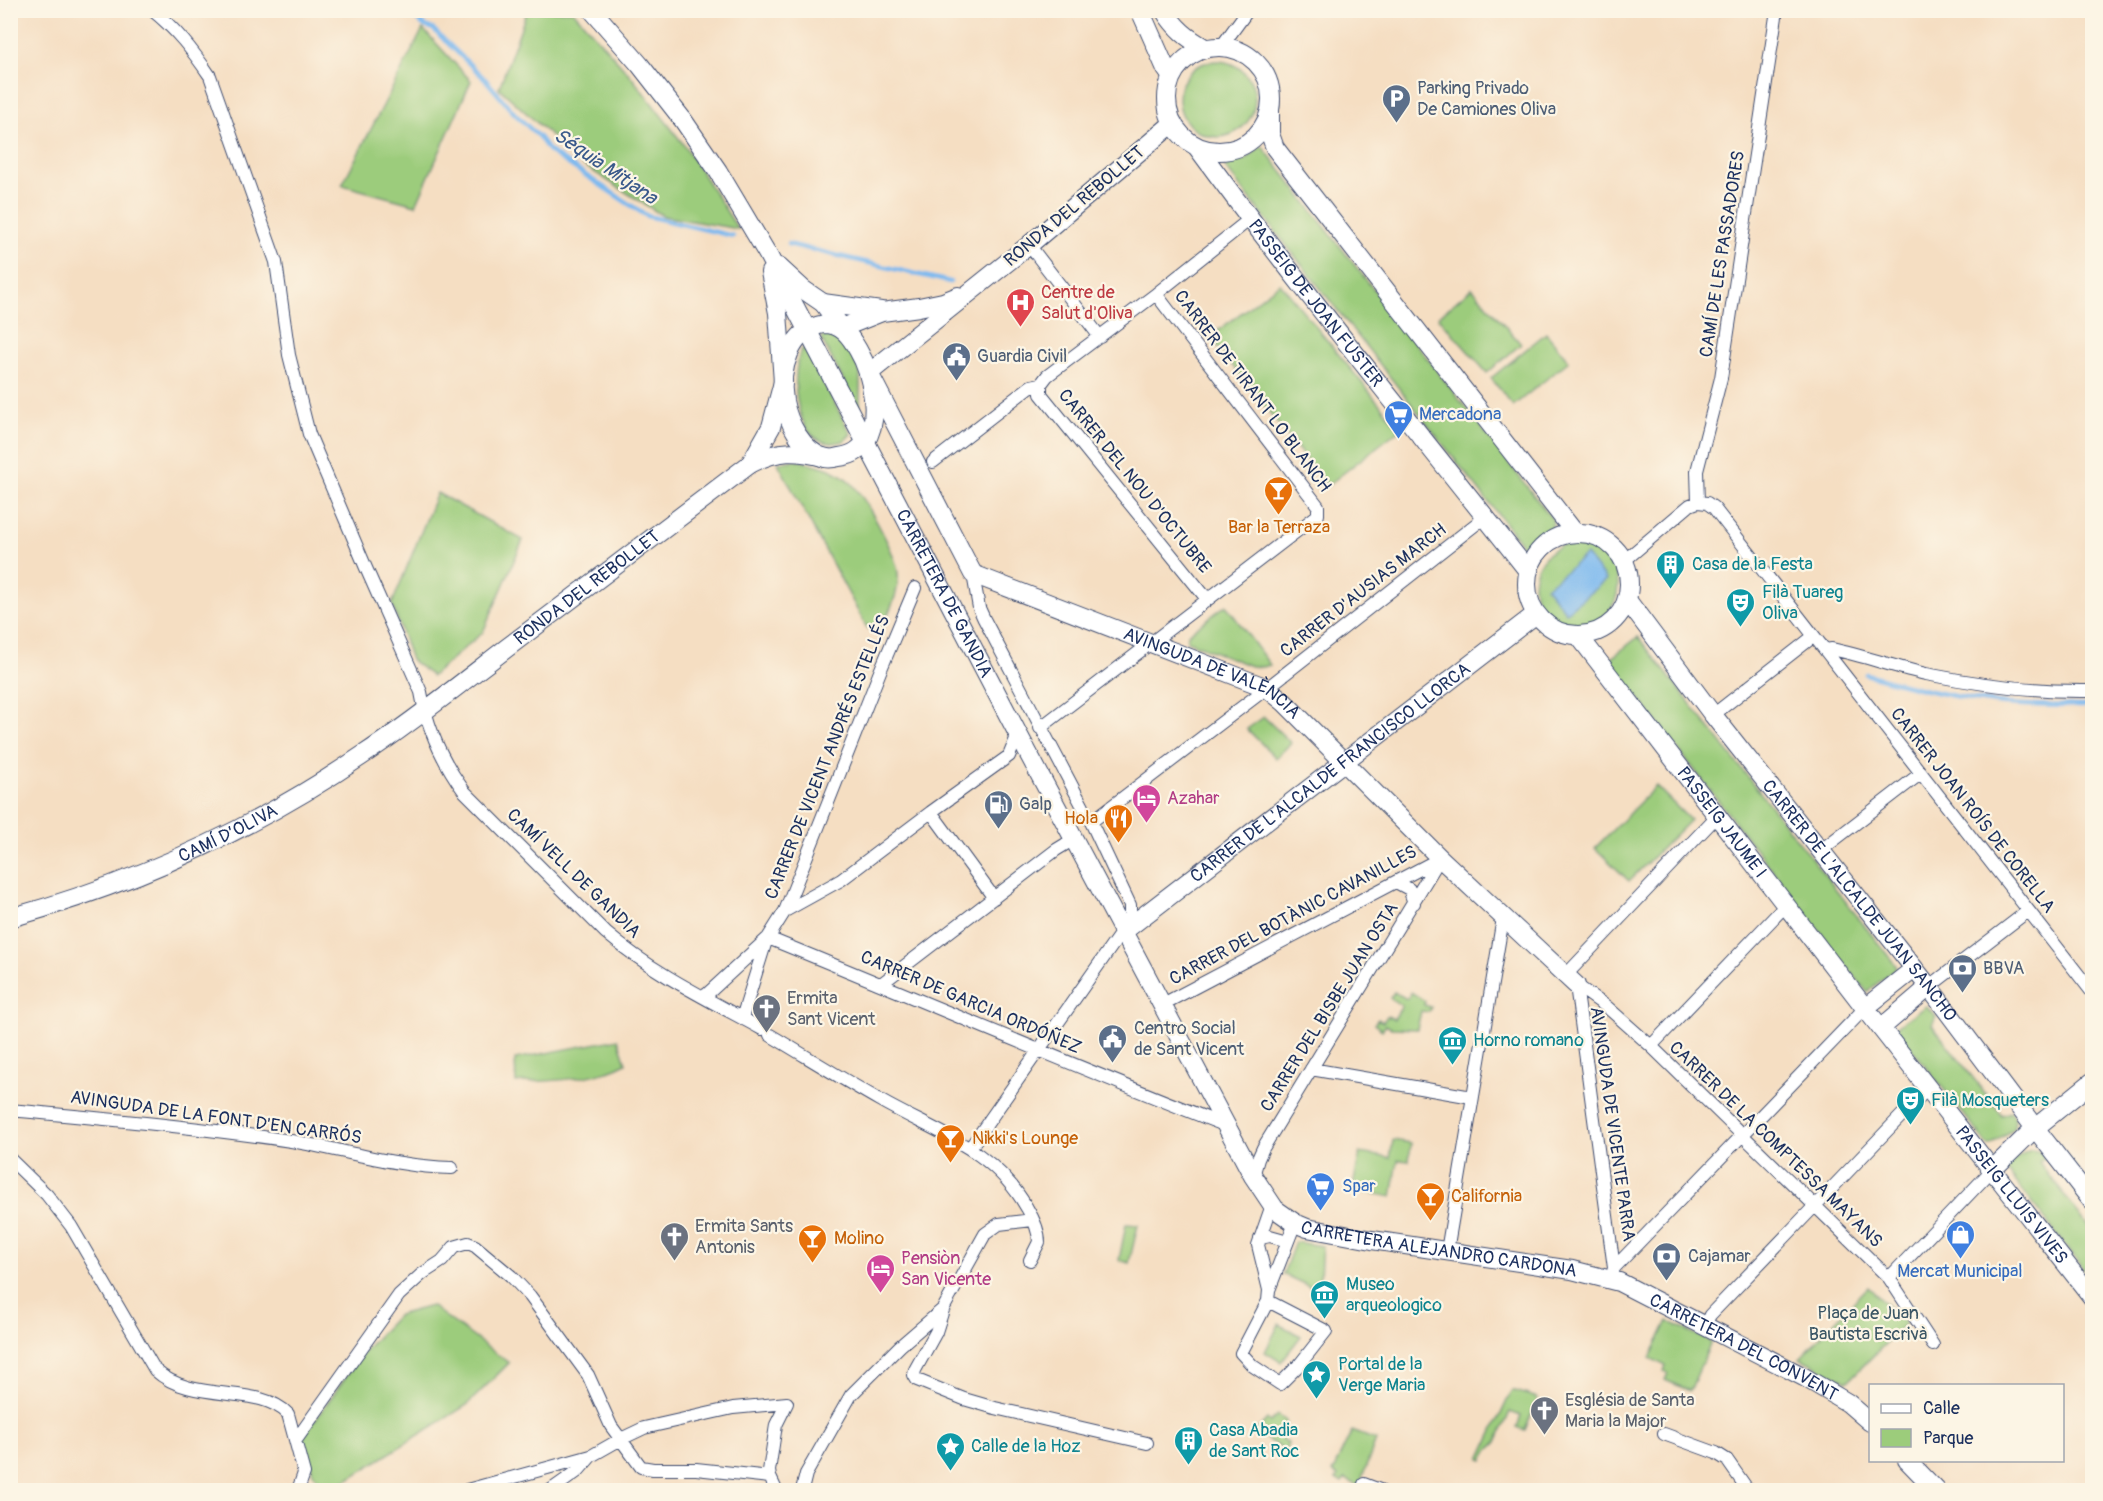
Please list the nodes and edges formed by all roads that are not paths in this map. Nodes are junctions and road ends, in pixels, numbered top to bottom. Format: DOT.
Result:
graph roads {
  1 [pos="152,10"];
  2 [pos="592,10"];
  3 [pos="1140,10"];
  4 [pos="1164,10"];
  5 [pos="1248,10"];
  6 [pos="1778,10"];
  7 [pos="1213,47"];
  8 [pos="1172,76"];
  9 [pos="1270,112"];
  10 [pos="1172,124"];
  11 [pos="1197,147"];
  12 [pos="1250,219"];
  13 [pos="1029,245"];
  14 [pos="768,255"];
  15 [pos="974,287"];
  16 [pos="1156,294"];
  17 [pos="823,303"];
  18 [pos="882,312"];
  19 [pos="842,328"];
  20 [pos="807,331"];
  21 [pos="1100,337"];
  22 [pos="869,374"];
  23 [pos="783,382"];
  24 [pos="1041,384"];
  25 [pos="866,442"];
  26 [pos="826,458"];
  27 [pos="933,462"];
  28 [pos="750,464"];
  29 [pos="1698,502"];
  30 [pos="1485,517"];
  31 [pos="1575,533"];
  32 [pos="1624,561"];
  33 [pos="1528,571"];
  34 [pos="973,574"];
  35 [pos="915,588"];
  36 [pos="1207,599"];
  37 [pos="1627,600"];
  38 [pos="1536,614"];
  39 [pos="1578,635"];
  40 [pos="1814,636"];
  41 [pos="1150,643"];
  42 [pos="1825,650"];
  43 [pos="1267,688"];
  44 [pos="2092,691"];
  45 [pos="424,711"];
  46 [pos="1713,715"];
  47 [pos="1040,728"];
  48 [pos="1018,734"];
  49 [pos="1344,762"];
  50 [pos="1920,774"];
  51 [pos="931,812"];
  52 [pos="1717,816"];
  53 [pos="1091,822"];
  54 [pos="1074,839"];
  55 [pos="1820,851"];
  56 [pos="1440,858"];
  57 [pos="1396,882"];
  58 [pos="994,898"];
  59 [pos="1414,903"];
  60 [pos="1786,905"];
  61 [pos="785,911"];
  62 [pos="2028,911"];
  63 [pos="10,918"];
  64 [pos="1503,918"];
  65 [pos="1131,924"];
  66 [pos="768,938"];
  67 [pos="1914,969"];
  68 [pos="1571,980"];
  69 [pos="881,984"];
  70 [pos="1929,987"];
  71 [pos="2092,992"];
  72 [pos="704,998"];
  73 [pos="1163,1004"];
  74 [pos="1865,1008"];
  75 [pos="742,1018"];
  76 [pos="1881,1028"];
  77 [pos="1651,1046"];
  78 [pos="1040,1050"];
  79 [pos="1311,1069"];
  80 [pos="2092,1082"];
  81 [pos="1928,1088"];
  82 [pos="1472,1097"];
  83 [pos="10,1110"];
  84 [pos="1227,1126"];
  85 [pos="2035,1128"];
  86 [pos="1741,1135"];
  87 [pos="970,1148"];
  88 [pos="10,1159"];
  89 [pos="452,1168"];
  90 [pos="1992,1170"];
  91 [pos="1253,1176"];
  92 [pos="2092,1201"];
  93 [pos="1272,1205"];
  94 [pos="1814,1205"];
  95 [pos="1033,1220"];
  96 [pos="1295,1223"];
  97 [pos="1260,1238"];
  98 [pos="1288,1241"];
  99 [pos="1447,1251"];
  100 [pos="1030,1260"];
  101 [pos="1612,1274"];
  102 [pos="1889,1278"];
  103 [pos="1268,1295"];
  104 [pos="2092,1297"];
  105 [pos="944,1308"];
  106 [pos="1705,1326"];
  107 [pos="1934,1345"];
  108 [pos="1869,1421"];
  109 [pos="1664,1434"];
  110 [pos="621,1439"];
  111 [pos="296,1440"];
  112 [pos="1147,1443"];
  113 [pos="591,1456"];
  114 [pos="1908,1462"];
  115 [pos="770,1476"];
  116 [pos="1364,1485"];
  117 [pos="298,1491"];
  118 [pos="467,1491"];
  119 [pos="551,1491"];
  120 [pos="776,1491"];
  121 [pos="802,1491"];
  122 [pos="1380,1491"];
  123 [pos="1748,1491"];
  124 [pos="1936,1491"];
  1 -- 45 [label="street, CAMÍ VELL DE GANDIA"];
  2 -- 14 [label="street"];
  3 -- 8 [label="street"];
  4 -- 7 [label="street"];
  5 -- 7 [label="street"];
  6 -- 29 [label="street, CAMÍ DE LES PASSADORES"];
  7 -- 8 [label="street"];
  7 -- 9 [label="street"];
  8 -- 10 [label="street"];
  9 -- 11 [label="street"];
  9 -- 31 [label="street"];
  10 -- 11 [label="street"];
  10 -- 13 [label="street, RONDA DEL REBOLLET"];
  11 -- 12 [label="street, PASSEIG DE JOAN FUSTER"];
  12 -- 16 [label="street"];
  12 -- 30 [label="street, PASSEIG DE JOAN FUSTER"];
  13 -- 15 [label="street, RONDA DEL REBOLLET"];
  13 -- 21 [label="street"];
  14 -- 17 [label="street"];
  14 -- 20 [label="street, CARRETERA DE GANDIA"];
  14 -- 23 [label="street"];
  15 -- 18 [label="street, RONDA DEL REBOLLET"];
  15 -- 22 [label="street, RONDA DEL REBOLLET"];
  16 -- 21 [label="street"];
  16 -- 36 [label="street, CARRER DE TIRANT LO BLANCH"];
  17 -- 18 [label="street"];
  17 -- 19 [label="street"];
  18 -- 19 [label="street, RONDA DEL REBOLLET"];
  19 -- 20 [label="street"];
  19 -- 22 [label="street"];
  20 -- 23 [label="street, RONDA DEL REBOLLET"];
  20 -- 25 [label="street, CARRETERA DE GANDIA"];
  21 -- 24 [label="street"];
  22 -- 25 [label="street"];
  22 -- 34 [label="street"];
  23 -- 26 [label="street"];
  23 -- 28 [label="street, RONDA DEL REBOLLET"];
  24 -- 27 [label="street"];
  24 -- 36 [label="street, CARRER DEL NOU D'OCTUBRE"];
  25 -- 26 [label="street"];
  25 -- 48 [label="street, CARRETERA DE GANDIA"];
  26 -- 28 [label="street, RONDA DEL REBOLLET"];
  28 -- 45 [label="street, RONDA DEL REBOLLET"];
  29 -- 32 [label="street"];
  29 -- 40 [label="street, CARRER JOAN ROÍS DE CORELLA"];
  30 -- 33 [label="street, PASSEIG DE JOAN FUSTER"];
  30 -- 43 [label="street, CARRER D'AUSIAS MARCH"];
  31 -- 32 [label="street"];
  31 -- 33 [label="street"];
  32 -- 37 [label="street"];
  33 -- 38 [label="street"];
  34 -- 41 [label="street, AVINGUDA DE VALÈNCIA"];
  34 -- 47 [label="street, CARRETERA DE GANDIA"];
  35 -- 61 [label="street, CARRER DE VICENT ANDRÉS ESTELLÉS"];
  36 -- 41 [label="street"];
  37 -- 39 [label="street"];
  37 -- 46 [label="street, CARRER DE L'ALCALDE JUAN SANCHO"];
  38 -- 39 [label="street"];
  38 -- 49 [label="street, CARRER DE L'ALCALDE FRANCISCO LLORCA"];
  39 -- 52 [label="street, PASSEIG JAUME I"];
  40 -- 42 [label="street, CARRER JOAN ROÍS DE CORELLA"];
  40 -- 46 [label="street"];
  41 -- 43 [label="street, AVINGUDA DE VALÈNCIA"];
  41 -- 47 [label="street"];
  42 -- 44 [label="street"];
  42 -- 50 [label="street, CARRER JOAN ROÍS DE CORELLA"];
  43 -- 49 [label="street, AVINGUDA DE VALÈNCIA"];
  43 -- 53 [label="street, CARRER D'AUSIAS MARCH"];
  45 -- 63 [label="street, CAMÍ D’OLIVA"];
  45 -- 72 [label="street, CAMÍ VELL DE GANDIA"];
  46 -- 55 [label="street, CARRER DE L'ALCALDE JUAN SANCHO"];
  47 -- 53 [label="street, CARRETERA DE GANDIA"];
  48 -- 51 [label="street"];
  48 -- 54 [label="street, CARRETERA DE GANDIA"];
  49 -- 56 [label="street, AVINGUDA DE VALÈNCIA"];
  49 -- 65 [label="street, CARRER DE L'ALCALDE FRANCISCO LLORCA"];
  50 -- 55 [label="street"];
  50 -- 62 [label="street, CARRER JOAN ROÍS DE CORELLA"];
  51 -- 58 [label="street"];
  51 -- 61 [label="street"];
  52 -- 60 [label="street, PASSEIG JAUME I"];
  52 -- 68 [label="street"];
  53 -- 65 [label="street, CARRETERA DE GANDIA"];
  54 -- 58 [label="street"];
  54 -- 65 [label="street, CARRETERA DE GANDIA"];
  55 -- 67 [label="street, CARRER DE L'ALCALDE JUAN SANCHO"];
  56 -- 57 [label="street, CARRER DEL BOTÀNIC CAVANILLES"];
  56 -- 59 [label="street, CARRER DEL BISBE JUAN OSTA"];
  56 -- 64 [label="street, AVINGUDA DE VALÈNCIA"];
  57 -- 59 [label="street"];
  57 -- 73 [label="street, CARRER DEL BOTÀNIC CAVANILLES"];
  58 -- 69 [label="street"];
  59 -- 79 [label="street, CARRER DEL BISBE JUAN OSTA"];
  60 -- 74 [label="street, PASSEIG JAUME I"];
  60 -- 77 [label="street"];
  61 -- 66 [label="street, CARRER DE VICENT ANDRÉS ESTELLÉS"];
  62 -- 70 [label="street"];
  62 -- 71 [label="street, CARRER JOAN ROÍS DE CORELLA"];
  64 -- 68 [label="street, AVINGUDA DE VALÈNCIA"];
  64 -- 82 [label="street"];
  65 -- 73 [label="street, CARRETERA DE GANDIA"];
  65 -- 78 [label="street"];
  66 -- 69 [label="street, CARRER DE GARCIA ORDÓÑEZ"];
  66 -- 72 [label="street, CARRER DE VICENT ANDRÉS ESTELLÉS"];
  66 -- 75 [label="street, CARRER DE VICENT ANDRÉS ESTELLÉS"];
  67 -- 70 [label="street, CARRER DE L'ALCALDE JUAN SANCHO"];
  67 -- 74 [label="street"];
  68 -- 77 [label="street, CARRER DE LA COMPTESSA MAYANS"];
  68 -- 101 [label="street, AVINGUDA DE VICENTE PARRA"];
  69 -- 78 [label="street, CARRER DE GARCIA ORDÓÑEZ"];
  70 -- 76 [label="street"];
  70 -- 85 [label="street, CARRER DE L'ALCALDE JUAN SANCHO"];
  72 -- 75 [label="street, CAMÍ VELL DE GANDIA"];
  73 -- 84 [label="street, CARRETERA DE GANDIA"];
  74 -- 76 [label="street, PASSEIG LLUIS VIVES"];
  74 -- 86 [label="street"];
  75 -- 87 [label="street, CAMÍ VELL DE GANDIA"];
  76 -- 81 [label="street, PASSEIG LLUIS VIVES"];
  77 -- 86 [label="street, CARRER DE LA COMPTESSA MAYANS"];
  78 -- 84 [label="street, CARRER DE GARCIA ORDÓÑEZ"];
  78 -- 87 [label="street"];
  79 -- 82 [label="street"];
  79 -- 91 [label="street, CARRER DEL BISBE JUAN OSTA"];
  80 -- 85 [label="street"];
  81 -- 90 [label="street, PASSEIG LLUIS VIVES"];
  81 -- 94 [label="street"];
  82 -- 99 [label="street"];
  83 -- 89 [label="street, AVINGUDA DE LA FONT D'EN CARRÓS"];
  84 -- 91 [label="street, CARRETERA DE GANDIA"];
  85 -- 90 [label="street"];
  85 -- 92 [label="street, CARRER DE L'ALCALDE JUAN SANCHO"];
  86 -- 94 [label="street, CARRER DE LA COMPTESSA MAYANS"];
  86 -- 101 [label="street"];
  87 -- 95 [label="street, CAMÍ VELL DE GANDIA"];
  88 -- 111 [label="street"];
  90 -- 102 [label="street"];
  90 -- 104 [label="street, PASSEIG LLUIS VIVES"];
  91 -- 93 [label="street, CARRETERA DE GANDIA"];
  93 -- 96 [label="street, CARRETERA ALEJANDRO CARDONA"];
  93 -- 97 [label="street"];
  94 -- 102 [label="street, CARRER DE LA COMPTESSA MAYANS"];
  94 -- 106 [label="street"];
  95 -- 100 [label="street"];
  95 -- 105 [label="street"];
  96 -- 98 [label="street"];
  96 -- 99 [label="street, CARRETERA ALEJANDRO CARDONA"];
  97 -- 98 [label="street"];
  97 -- 103 [label="street"];
  98 -- 103 [label="street"];
  99 -- 101 [label="street, CARRETERA ALEJANDRO CARDONA"];
  101 -- 106 [label="street, CARRETERA DEL CONVENT"];
  102 -- 107 [label="street, CARRER DE LA COMPTESSA MAYANS"];
  103 -- 103 [label="street"];
  105 -- 112 [label="street"];
  105 -- 121 [label="street"];
  106 -- 108 [label="street, CARRETERA DEL CONVENT"];
  109 -- 123 [label="street"];
  110 -- 111 [label="street"];
  110 -- 113 [label="street"];
  110 -- 115 [label="street"];
  110 -- 115 [label="street"];
  111 -- 117 [label="street"];
  113 -- 118 [label="street"];
  113 -- 119 [label="street"];
  114 -- 124 [label="street"];
  115 -- 120 [label="street"];
  116 -- 122 [label="street"];
}
